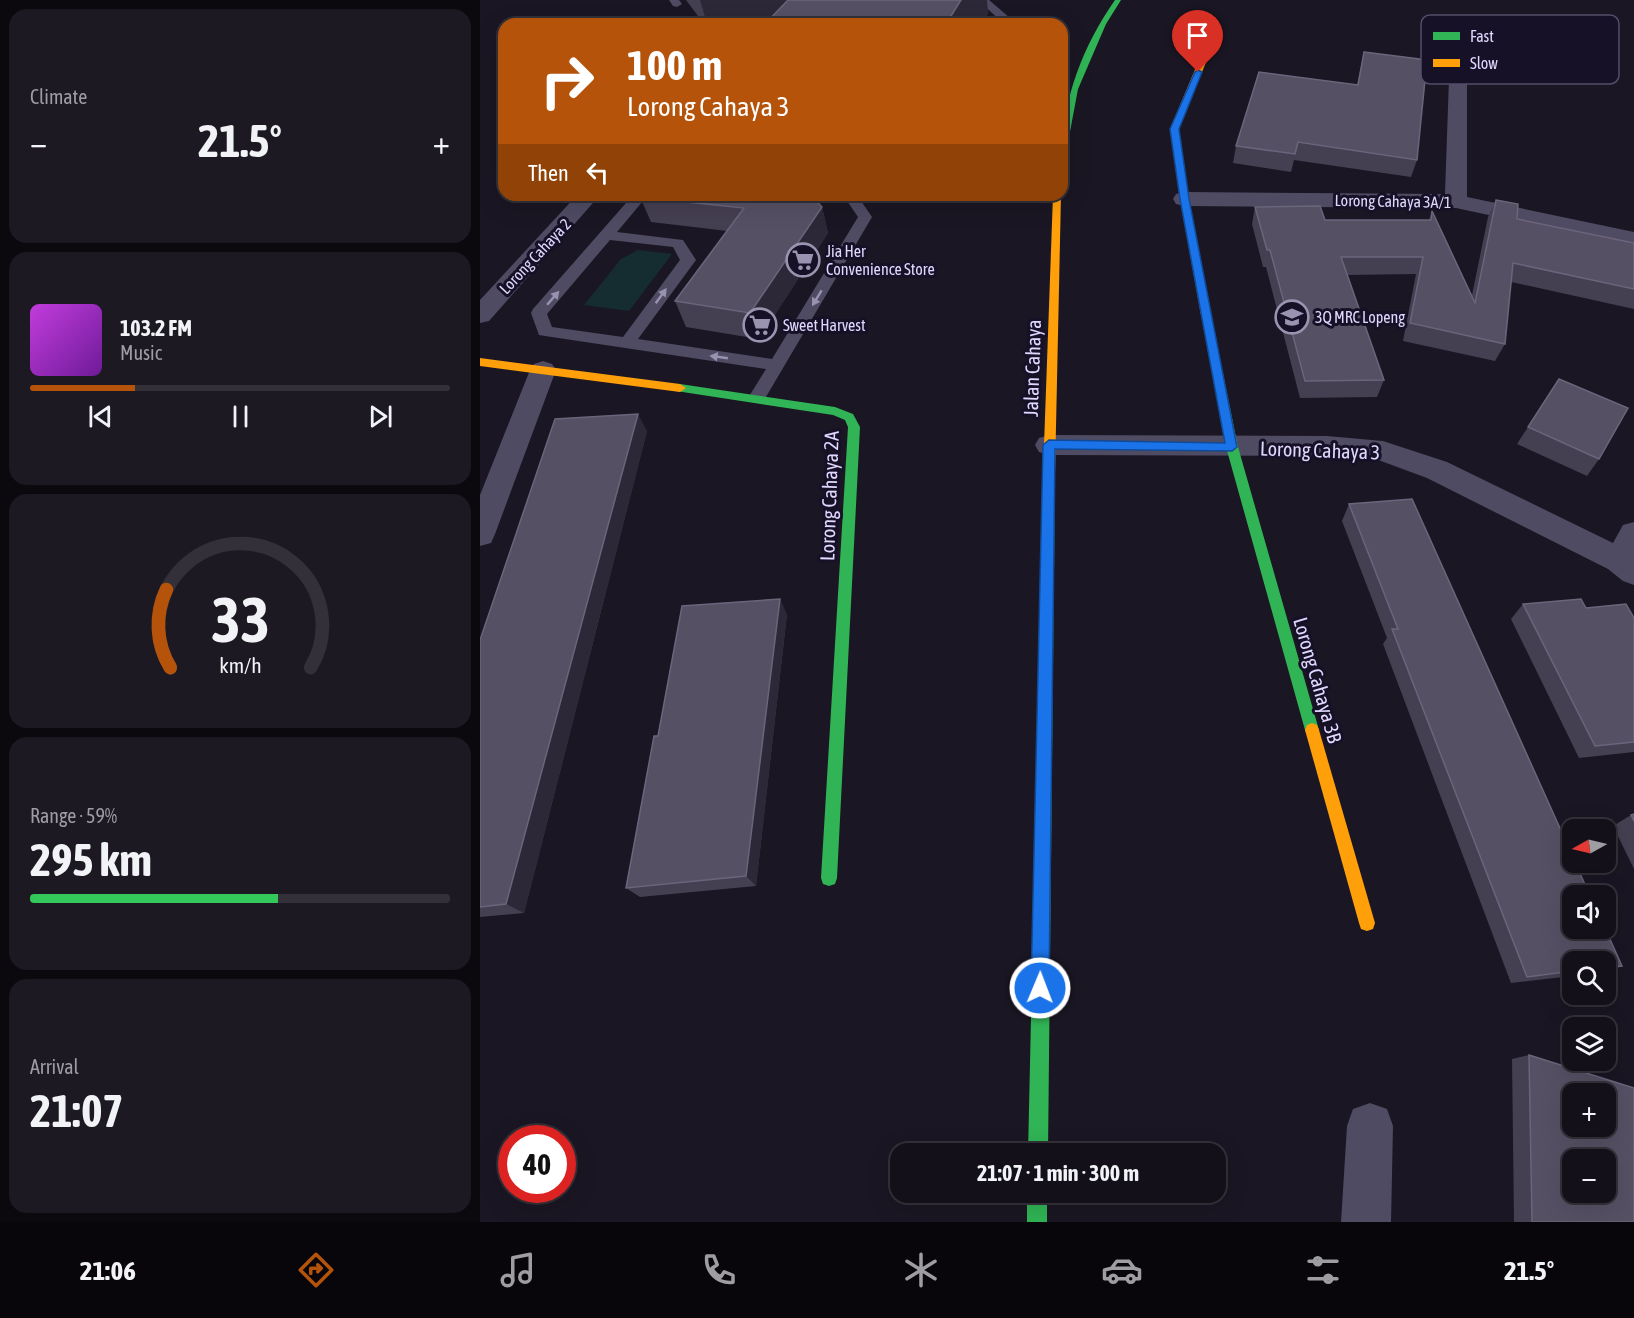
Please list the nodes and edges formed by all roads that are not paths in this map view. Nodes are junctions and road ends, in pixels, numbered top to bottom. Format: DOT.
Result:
graph roads {
  1 [pos="983,0"];
  2 [pos="1118,0"];
  3 [pos="1004,18"];
  4 [pos="1214,34"];
  5 [pos="1458,84"];
  6 [pos="1068,89"];
  7 [pos="1184,199"];
  8 [pos="584,201"];
  9 [pos="637,201"];
  10 [pos="853,201"];
  11 [pos="1057,201"];
  12 [pos="1456,201"];
  13 [pos="607,235"];
  14 [pos="1634,239"];
  15 [pos="480,315"];
  16 [pos="627,343"];
  17 [pos="480,362"];
  18 [pos="777,365"];
  19 [pos="543,370"];
  20 [pos="757,398"];
  21 [pos="1049,445"];
  22 [pos="1232,447"];
  23 [pos="480,534"];
  24 [pos="1629,556"];
  25 [pos="829,878"];
  26 [pos="1367,923"];
  27 [pos="1370,1126"];
  28 [pos="1038,1143"];
  29 [pos="1037,1203"];
  30 [pos="1036,1222"];
  31 [pos="1366,1222"];
  1 -- 3 [label="lane"];
  2 -- 6 [label="street"];
  4 -- 7 [label="street, Lorong Cahaya 3B"];
  5 -- 12 [label="street"];
  7 -- 12 [label="street, Lorong Cahaya 3A/1"];
  7 -- 22 [label="street, Lorong Cahaya 3B"];
  8 -- 15 [label="street, Lorong Cahaya 2"];
  9 -- 13 [label="lane"];
  10 -- 18 [label="lane, one-way"];
  11 -- 21 [label="street, Jalan Cahaya"];
  12 -- 14 [label="street, Lorong Cahaya 3A/1"];
  16 -- 13 [label="lane, one-way"];
  16 -- 13 [label="lane, one-way"];
  18 -- 16 [label="lane, one-way"];
  17 -- 19 [label="street, Lorong Cahaya 2A"];
  18 -- 20 [label="lane"];
  19 -- 20 [label="street, Lorong Cahaya 2A"];
  19 -- 23 [label="street"];
  20 -- 25 [label="street, Lorong Cahaya 2A"];
  21 -- 22 [label="street, Lorong Cahaya 3"];
  21 -- 28 [label="street, Jalan Cahaya"];
  22 -- 24 [label="street, Lorong Cahaya 3"];
  22 -- 26 [label="street, Lorong Cahaya 3B"];
  27 -- 31 [label="street"];
  29 -- 30 [label="street"];
}
